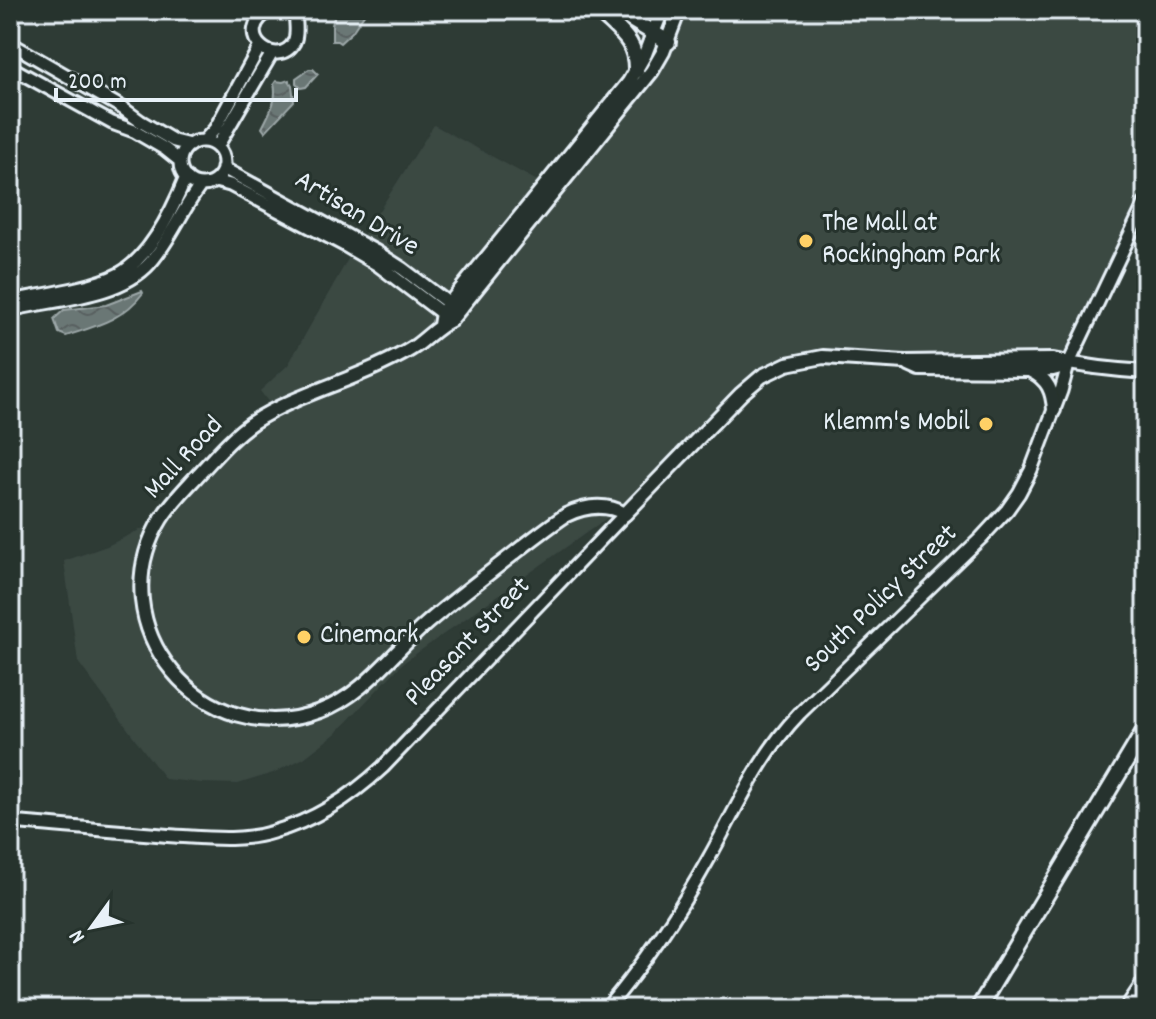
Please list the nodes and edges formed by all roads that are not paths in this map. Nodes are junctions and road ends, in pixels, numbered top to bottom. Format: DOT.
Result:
graph roads {
  1 [pos="15,10"];
  2 [pos="296,10"];
  3 [pos="598,10"];
  4 [pos="616,10"];
  5 [pos="662,10"];
  6 [pos="679,10"];
  7 [pos="270,11"];
  8 [pos="10,19"];
  9 [pos="296,26"];
  10 [pos="661,38"];
  11 [pos="10,43"];
  12 [pos="260,46"];
  13 [pos="272,53"];
  14 [pos="10,67"];
  15 [pos="636,71"];
  16 [pos="204,141"];
  17 [pos="190,145"];
  18 [pos="217,147"];
  19 [pos="180,161"];
  20 [pos="223,168"];
  21 [pos="186,177"];
  22 [pos="215,181"];
  23 [pos="201,185"];
  24 [pos="1146,201"];
  25 [pos="10,301"];
  26 [pos="10,310"];
  27 [pos="448,315"];
  28 [pos="905,362"];
  29 [pos="1068,365"];
  30 [pos="1028,370"];
  31 [pos="1146,372"];
  32 [pos="1054,410"];
  33 [pos="625,514"];
  34 [pos="1146,728"];
  35 [pos="10,822"];
  36 [pos="1146,981"];
  37 [pos="606,1009"];
  38 [pos="978,1009"];
  39 [pos="1127,1009"];
  1 -- 8 [label="main road"];
  2 -- 9 [label="main road"];
  3 -- 15 [label="highway"];
  4 -- 10 [label="highway"];
  5 -- 10 [label="main road, Mall Road"];
  6 -- 10 [label="main road, Mall Road"];
  7 -- 9 [label="main road"];
  7 -- 12 [label="main road"];
  9 -- 13 [label="main road"];
  10 -- 15 [label="main road, Mall Road"];
  10 -- 27 [label="main road, Mall Road"];
  11 -- 17 [label="main road"];
  12 -- 13 [label="main road"];
  12 -- 16 [label="main road"];
  13 -- 18 [label="main road"];
  14 -- 19 [label="main road"];
  15 -- 27 [label="main road, Mall Road"];
  16 -- 17 [label="main road"];
  16 -- 18 [label="main road"];
  17 -- 19 [label="main road"];
  18 -- 20 [label="main road"];
  19 -- 21 [label="main road"];
  20 -- 22 [label="main road"];
  20 -- 27 [label="main road, Artisan Drive"];
  21 -- 23 [label="main road"];
  21 -- 25 [label="main road"];
  22 -- 23 [label="main road"];
  22 -- 27 [label="main road, Artisan Drive"];
  23 -- 26 [label="main road"];
  24 -- 29 [label="main road, South Policy Street"];
  27 -- 33 [label="main road, Mall Road"];
  28 -- 29 [label="main road, Pleasant Street"];
  28 -- 30 [label="main road, Pleasant Street"];
  28 -- 33 [label="main road, Pleasant Street"];
  29 -- 30 [label="main road, Pleasant Street"];
  29 -- 31 [label="main road"];
  29 -- 32 [label="main road, South Policy Street"];
  30 -- 32 [label="main road"];
  32 -- 37 [label="main road, South Policy Street"];
  33 -- 35 [label="main road, Pleasant Street"];
  34 -- 38 [label="highway"];
  36 -- 39 [label="highway"];
}
